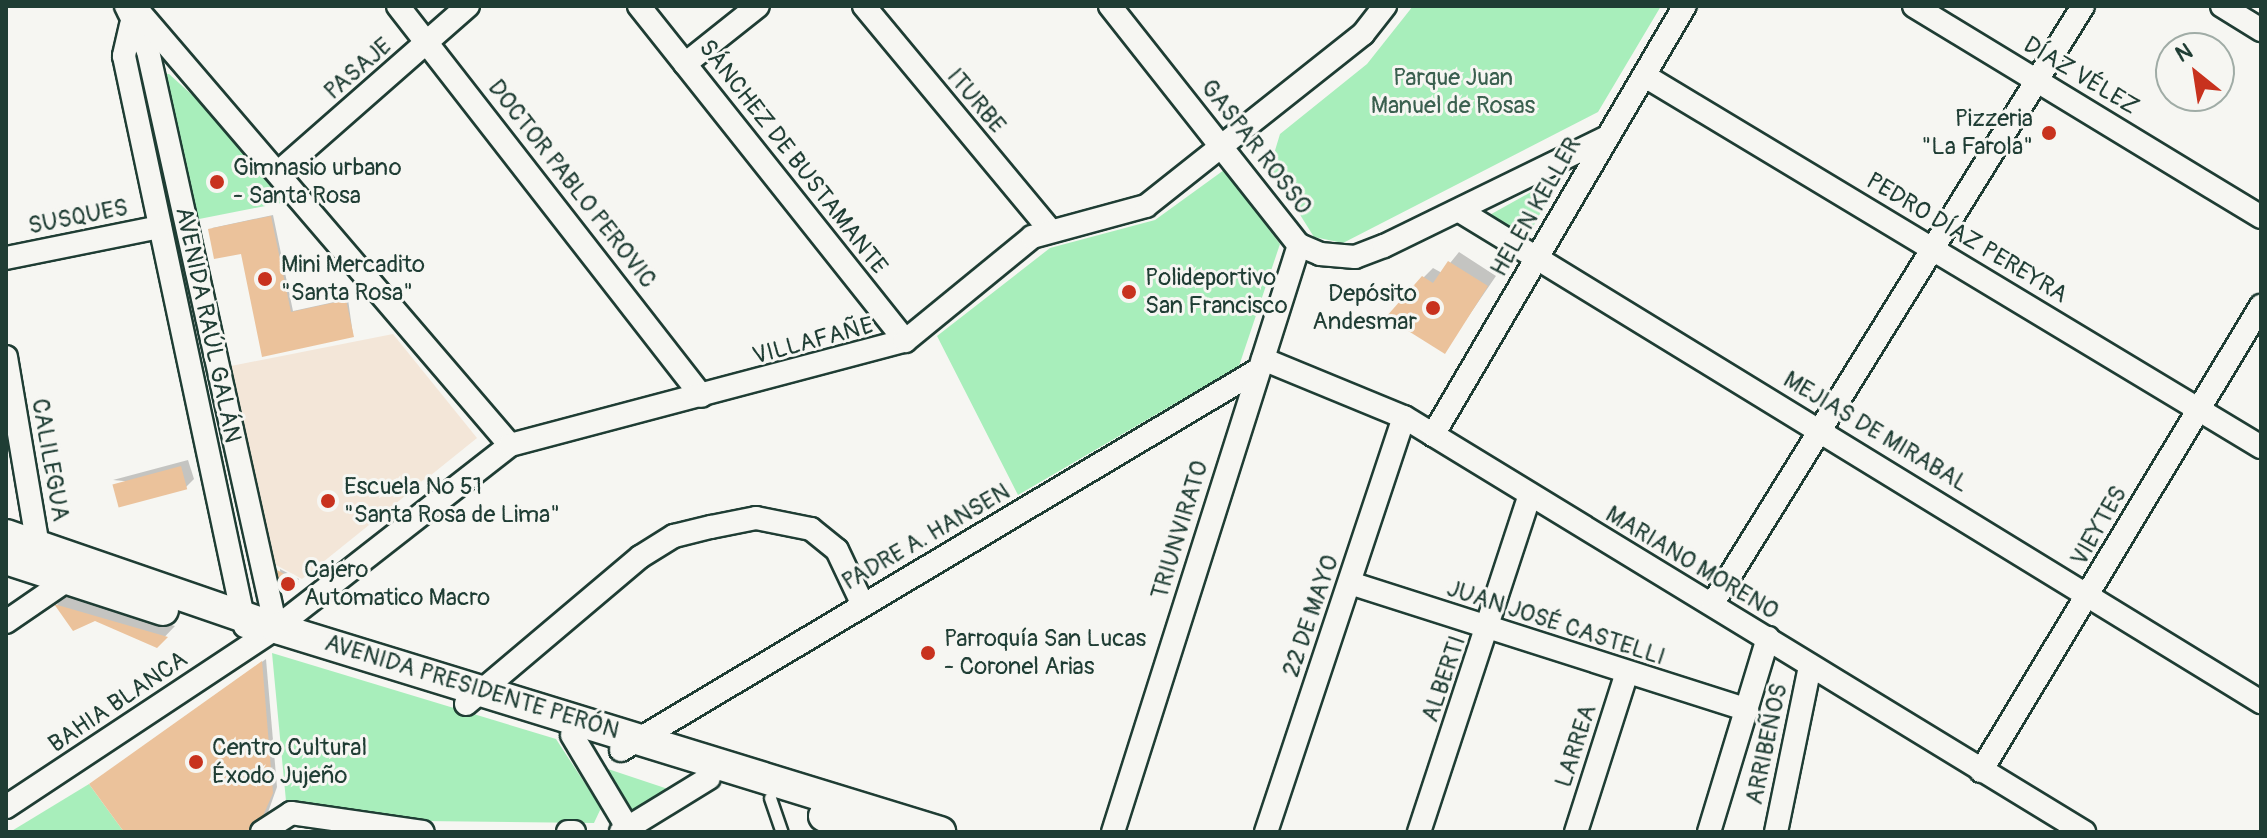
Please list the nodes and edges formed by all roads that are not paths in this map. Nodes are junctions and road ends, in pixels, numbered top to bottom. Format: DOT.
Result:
graph roads {
  1 [pos="398,6"];
  2 [pos="468,6"];
  3 [pos="639,6"];
  4 [pos="758,6"];
  5 [pos="864,6"];
  6 [pos="1110,6"];
  7 [pos="1385,6"];
  8 [pos="1685,6"];
  9 [pos="1914,6"];
  10 [pos="2083,6"];
  11 [pos="2222,6"];
  12 [pos="130,12"];
  13 [pos="2261,30"];
  14 [pos="428,41"];
  15 [pos="685,64"];
  16 [pos="1645,76"];
  17 [pos="2038,80"];
  18 [pos="1607,137"];
  19 [pos="1225,145"];
  20 [pos="281,170"];
  21 [pos="1460,211"];
  22 [pos="2261,217"];
  23 [pos="160,227"];
  24 [pos="1048,228"];
  25 [pos="1299,245"];
  26 [pos="1933,248"];
  27 [pos="6,258"];
  28 [pos="1535,259"];
  29 [pos="2261,306"];
  30 [pos="905,341"];
  31 [pos="6,357"];
  32 [pos="1260,365"];
  33 [pos="702,396"];
  34 [pos="2198,408"];
  35 [pos="1404,417"];
  36 [pos="1821,429"];
  37 [pos="1433,435"];
  38 [pos="510,445"];
  39 [pos="2261,447"];
  40 [pos="1529,497"];
  41 [pos="6,535"];
  42 [pos="6,559"];
  43 [pos="49,566"];
  44 [pos="1350,583"];
  45 [pos="2090,592"];
  46 [pos="862,603"];
  47 [pos="1713,603"];
  48 [pos="6,622"];
  49 [pos="1489,629"];
  50 [pos="256,630"];
  51 [pos="1768,638"];
  52 [pos="1810,666"];
  53 [pos="1626,675"];
  54 [pos="474,697"];
  55 [pos="2261,702"];
  56 [pos="1747,710"];
  57 [pos="572,735"];
  58 [pos="632,744"];
  59 [pos="1981,771"];
  60 [pos="709,778"];
  61 [pos="770,798"];
  62 [pos="6,807"];
  63 [pos="626,831"];
  64 [pos="262,832"];
  65 [pos="423,832"];
  66 [pos="568,832"];
  67 [pos="574,832"];
  68 [pos="782,832"];
  69 [pos="871,832"];
  70 [pos="940,832"];
  71 [pos="1113,832"];
  72 [pos="1266,832"];
  73 [pos="1419,832"];
  74 [pos="1576,832"];
  75 [pos="1709,832"];
  76 [pos="1776,832"];
  77 [pos="2084,832"];
  1 -- 14 [label="street, DOCTOR PABLO PEROVIC"];
  2 -- 14 [label="street, PASAJE"];
  3 -- 15 [label="street, SÁNCHEZ DE BUSTAMANTE"];
  4 -- 15 [label="street"];
  5 -- 24 [label="street, ITURBE"];
  6 -- 19 [label="street, GASPAR ROSSO"];
  7 -- 19 [label="street"];
  8 -- 16 [label="street, HELEN KELLER"];
  9 -- 17 [label="street, DÍAZ VÉLEZ"];
  10 -- 17 [label="street"];
  11 -- 13 [label="street"];
  12 -- 20 [label="street"];
  12 -- 23 [label="street, AVENIDA RAÚL GALÁN"];
  12 -- 50 [label="street, AVENIDA RAÚL GALÁN"];
  14 -- 20 [label="street, PASAJE"];
  14 -- 33 [label="street, DOCTOR PABLO PEROVIC"];
  15 -- 30 [label="street, SÁNCHEZ DE BUSTAMANTE"];
  16 -- 18 [label="street, HELEN KELLER"];
  16 -- 26 [label="street, PEDRO DÍAZ PEREYRA"];
  17 -- 22 [label="street, DÍAZ VÉLEZ"];
  17 -- 26 [label="street"];
  18 -- 21 [label="street, GASPAR ROSSO"];
  18 -- 28 [label="street, HELEN KELLER"];
  19 -- 24 [label="street"];
  19 -- 25 [label="street, GASPAR ROSSO"];
  20 -- 38 [label="street"];
  21 -- 25 [label="street, GASPAR ROSSO"];
  21 -- 28 [label="street, MEJIAS DE MIRABAL"];
  23 -- 27 [label="street, SUSQUES"];
  23 -- 50 [label="street, AVENIDA RAÚL GALÁN"];
  24 -- 30 [label="street, VILLAFAÑE"];
  25 -- 32 [label="street, TRIUNVIRATO"];
  26 -- 34 [label="street, PEDRO DÍAZ PEREYRA"];
  26 -- 36 [label="street"];
  28 -- 36 [label="street, MEJIAS DE MIRABAL"];
  28 -- 37 [label="street, HELEN KELLER"];
  29 -- 34 [label="street, VIEYTES"];
  30 -- 33 [label="street, VILLAFAÑE"];
  31 -- 43 [label="street, CALILEGUA"];
  32 -- 35 [label="street, MARIANO MORENO"];
  32 -- 46 [label="street, PADRE A. HANSEN"];
  32 -- 71 [label="street, TRIUNVIRATO"];
  33 -- 38 [label="street, VILLAFAÑE"];
  34 -- 39 [label="street, PEDRO DÍAZ PEREYRA"];
  34 -- 45 [label="street, VIEYTES"];
  35 -- 37 [label="street, MARIANO MORENO"];
  35 -- 44 [label="street, 22 DE MAYO"];
  36 -- 45 [label="street, MEJIAS DE MIRABAL"];
  36 -- 47 [label="street"];
  37 -- 40 [label="street, MARIANO MORENO"];
  38 -- 50 [label="street, VILLAFAÑE"];
  40 -- 47 [label="street, MARIANO MORENO"];
  40 -- 49 [label="street, ALBERTI"];
  41 -- 43 [label="main road, AVENIDA PRESIDENTE PERÓN"];
  42 -- 43 [label="main road, AVENIDA PRESIDENTE PERÓN"];
  43 -- 48 [label="street"];
  43 -- 50 [label="main road, AVENIDA PRESIDENTE PERÓN"];
  43 -- 50 [label="main road, AVENIDA PRESIDENTE PERÓN"];
  44 -- 49 [label="street, JUAN JOSÉ CASTELLI"];
  44 -- 72 [label="street, 22 DE MAYO"];
  45 -- 55 [label="street, MEJIAS DE MIRABAL"];
  45 -- 59 [label="street, VIEYTES"];
  46 -- 54 [label="street"];
  46 -- 58 [label="street, PADRE A. HANSEN"];
  47 -- 51 [label="street, MARIANO MORENO"];
  49 -- 53 [label="street, JUAN JOSÉ CASTELLI"];
  49 -- 73 [label="street, ALBERTI"];
  50 -- 54 [label="main road, AVENIDA PRESIDENTE PERÓN"];
  50 -- 62 [label="street, BAHIA BLANCA"];
  51 -- 52 [label="street, MARIANO MORENO"];
  51 -- 56 [label="street"];
  52 -- 59 [label="street, MARIANO MORENO"];
  52 -- 76 [label="street, ARRIBEÑOS"];
  53 -- 56 [label="street, JUAN JOSÉ CASTELLI"];
  53 -- 74 [label="street, LARREA"];
  54 -- 57 [label="main road, AVENIDA PRESIDENTE PERÓN"];
  54 -- 58 [label="main road, AVENIDA PRESIDENTE PERÓN"];
  56 -- 75 [label="street"];
  57 -- 58 [label="main road, AVENIDA PRESIDENTE PERÓN"];
  57 -- 63 [label="street"];
  58 -- 60 [label="main road, AVENIDA PRESIDENTE PERÓN"];
  58 -- 70 [label="main road, AVENIDA PRESIDENTE PERÓN"];
  59 -- 77 [label="street, MARIANO MORENO"];
  60 -- 61 [label="main road, AVENIDA PRESIDENTE PERÓN"];
  60 -- 63 [label="street"];
  61 -- 68 [label="lane"];
  61 -- 69 [label="main road, AVENIDA PRESIDENTE PERÓN"];
  64 -- 65 [label="street"];
  66 -- 67 [label="street"];
}
